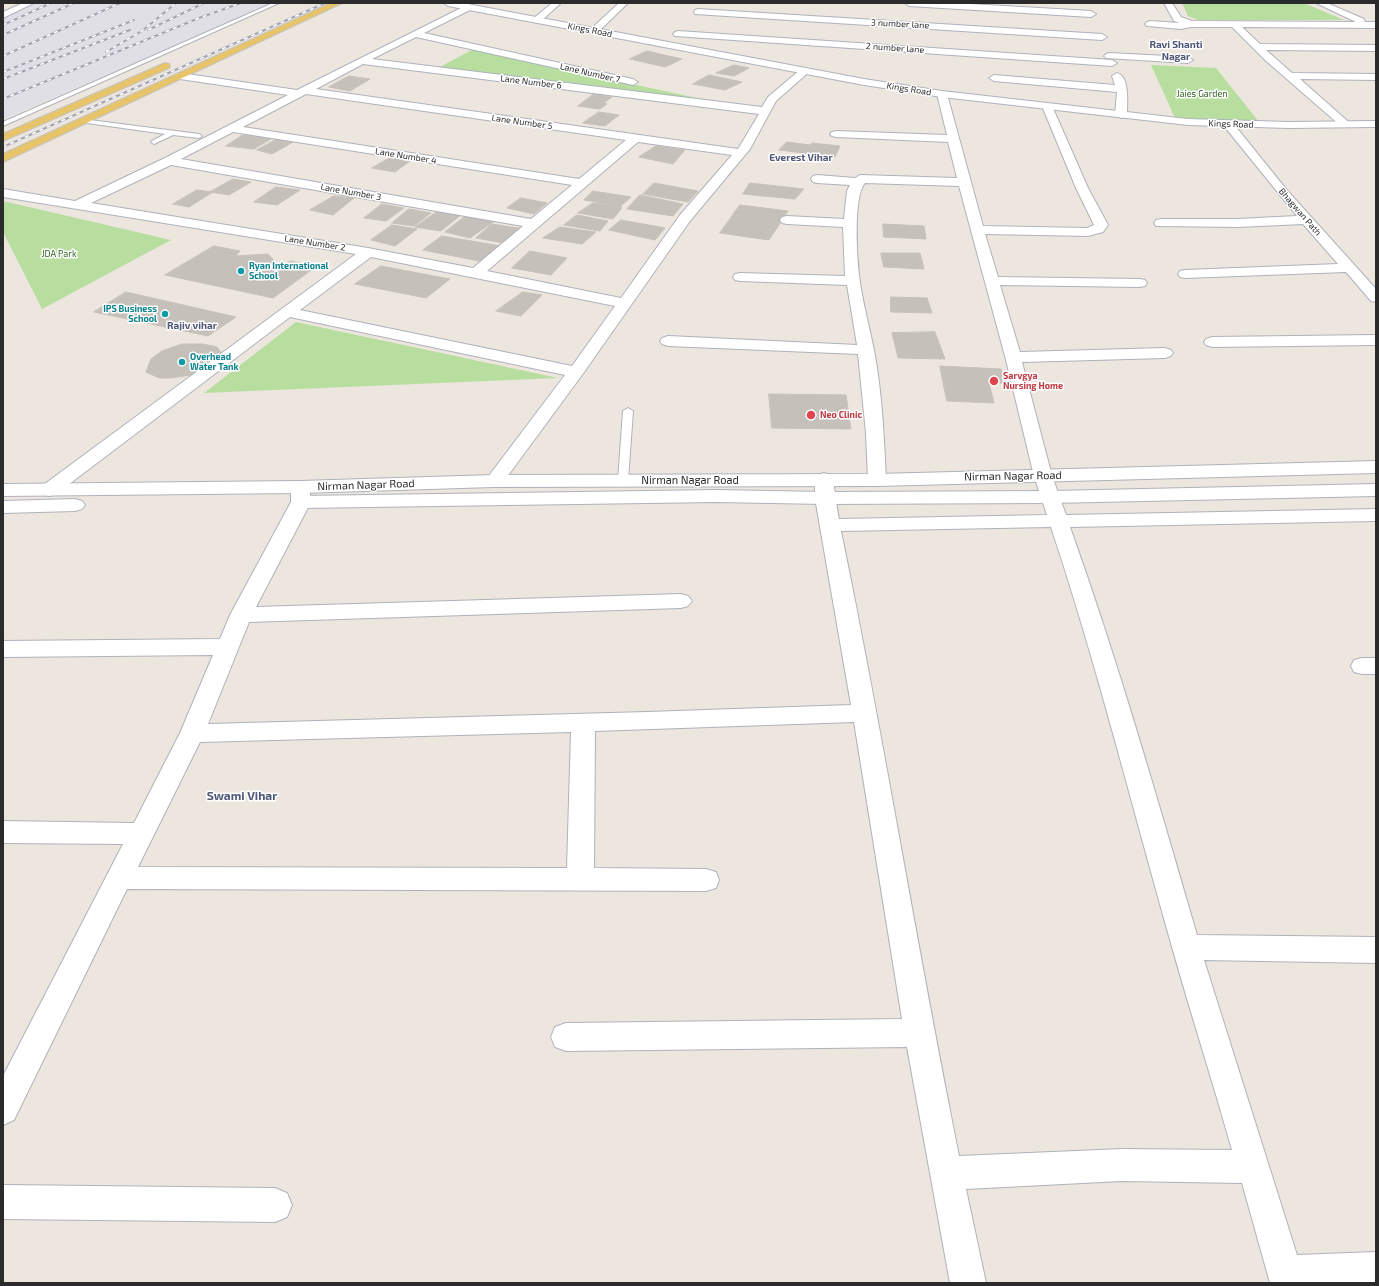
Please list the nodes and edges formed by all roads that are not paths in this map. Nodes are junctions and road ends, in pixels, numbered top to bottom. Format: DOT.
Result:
graph roads {
  1 [pos="14,3"];
  2 [pos="30,3"];
  3 [pos="277,3"];
  4 [pos="338,3"];
  5 [pos="448,3"];
  6 [pos="557,3"];
  7 [pos="624,3"];
  8 [pos="706,3"];
  9 [pos="909,3"];
  10 [pos="1086,3"];
  11 [pos="1168,3"];
  12 [pos="1333,3"];
  13 [pos="1321,4"];
  14 [pos="476,6"];
  15 [pos="3,8"];
  16 [pos="1091,14"];
  17 [pos="3,15"];
  18 [pos="930,15"];
  19 [pos="693,18"];
  20 [pos="537,20"];
  21 [pos="1150,24"];
  22 [pos="1191,24"];
  23 [pos="1373,24"];
  24 [pos="1235,25"];
  25 [pos="594,31"];
  26 [pos="1000,31"];
  27 [pos="416,34"];
  28 [pos="678,34"];
  29 [pos="1102,37"];
  30 [pos="666,45"];
  31 [pos="472,46"];
  32 [pos="1258,47"];
  33 [pos="1376,48"];
  34 [pos="459,53"];
  35 [pos="995,56"];
  36 [pos="1111,59"];
  37 [pos="178,60"];
  38 [pos="446,60"];
  39 [pos="1188,60"];
  40 [pos="361,61"];
  41 [pos="427,70"];
  42 [pos="805,71"];
  43 [pos="180,76"];
  44 [pos="1291,76"];
  45 [pos="1376,77"];
  46 [pos="641,84"];
  47 [pos="656,87"];
  48 [pos="993,89"];
  49 [pos="1122,89"];
  50 [pos="300,92"];
  51 [pos="942,94"];
  52 [pos="1047,106"];
  53 [pos="766,111"];
  54 [pos="1121,115"];
  55 [pos="82,121"];
  56 [pos="3,124"];
  57 [pos="1228,124"];
  58 [pos="1376,124"];
  59 [pos="1346,125"];
  60 [pos="230,128"];
  61 [pos="171,133"];
  62 [pos="836,134"];
  63 [pos="198,136"];
  64 [pos="3,138"];
  65 [pos="635,138"];
  66 [pos="954,139"];
  67 [pos="154,142"];
  68 [pos="741,153"];
  69 [pos="3,158"];
  70 [pos="169,161"];
  71 [pos="817,180"];
  72 [pos="859,182"];
  73 [pos="964,182"];
  74 [pos="582,183"];
  75 [pos="3,192"];
  76 [pos="79,204"];
  77 [pos="787,220"];
  78 [pos="1307,220"];
  79 [pos="850,223"];
  80 [pos="1161,223"];
  81 [pos="534,224"];
  82 [pos="978,230"];
  83 [pos="368,252"];
  84 [pos="1349,268"];
  85 [pos="476,273"];
  86 [pos="1185,274"];
  87 [pos="740,277"];
  88 [pos="854,280"];
  89 [pos="992,281"];
  90 [pos="1140,283"];
  91 [pos="1376,298"];
  92 [pos="625,303"];
  93 [pos="288,312"];
  94 [pos="1376,340"];
  95 [pos="668,341"];
  96 [pos="1212,342"];
  97 [pos="866,350"];
  98 [pos="1165,353"];
  99 [pos="1012,357"];
  100 [pos="576,372"];
  101 [pos="628,411"];
  102 [pos="1376,467"];
  103 [pos="623,480"];
  104 [pos="877,480"];
  105 [pos="494,481"];
  106 [pos="1047,486"];
  107 [pos="824,488"];
  108 [pos="3,490"];
  109 [pos="49,490"];
  110 [pos="1376,490"];
  111 [pos="1216,494"];
  112 [pos="300,495"];
  113 [pos="1150,495"];
  114 [pos="3,507"];
  115 [pos="1376,515"];
  116 [pos="1232,518"];
  117 [pos="1164,519"];
  118 [pos="1059,522"];
  119 [pos="830,525"];
  120 [pos="681,600"];
  121 [pos="242,615"];
  122 [pos="228,647"];
  123 [pos="3,649"];
  124 [pos="864,713"];
  125 [pos="583,723"];
  126 [pos="192,733"];
  127 [pos="3,832"];
  128 [pos="142,834"];
  129 [pos="120,878"];
  130 [pos="580,880"];
  131 [pos="706,880"];
  132 [pos="1186,947"];
  133 [pos="1376,950"];
  134 [pos="919,1032"];
  135 [pos="566,1037"];
  136 [pos="3,1109"];
  137 [pos="1254,1167"];
  138 [pos="947,1173"];
  139 [pos="3,1202"];
  140 [pos="275,1205"];
  141 [pos="1376,1268"];
  142 [pos="1286,1278"];
  143 [pos="968,1283"];
  1 -- 15 [label="street"];
  2 -- 17 [label="street"];
  3 -- 56 [label="lane"];
  4 -- 43 [label="main road"];
  5 -- 14 [label="street, Kings Road"];
  6 -- 20 [label="street"];
  7 -- 25 [label="street"];
  8 -- 19 [label="street"];
  9 -- 18 [label="street"];
  10 -- 16 [label="street"];
  11 -- 22 [label="street"];
  12 -- 13 [label="street"];
  13 -- 23 [label="street"];
  14 -- 20 [label="street, Kings Road"];
  14 -- 27 [label="street"];
  16 -- 18 [label="street"];
  16 -- 29 [label="street"];
  18 -- 19 [label="street, 3 number lane"];
  18 -- 26 [label="street, 3 number lane"];
  19 -- 28 [label="street"];
  20 -- 25 [label="street, Kings Road"];
  21 -- 22 [label="street"];
  22 -- 24 [label="street"];
  23 -- 24 [label="street"];
  24 -- 32 [label="street"];
  25 -- 30 [label="street, Kings Road"];
  26 -- 29 [label="street, 3 number lane"];
  26 -- 35 [label="street"];
  27 -- 31 [label="street, Lane Number 7"];
  27 -- 40 [label="street"];
  28 -- 30 [label="street"];
  28 -- 35 [label="street, 2 number lane"];
  29 -- 36 [label="street"];
  30 -- 42 [label="street, Kings Road"];
  31 -- 34 [label="street"];
  31 -- 46 [label="street, Lane Number 7"];
  32 -- 33 [label="street"];
  32 -- 44 [label="street"];
  35 -- 36 [label="street, 2 number lane"];
  35 -- 48 [label="street"];
  36 -- 39 [label="street, 2 number lane"];
  36 -- 49 [label="street"];
  37 -- 64 [label="main road"];
  38 -- 41 [label="street"];
  40 -- 41 [label="street, Lane Number 6"];
  40 -- 50 [label="street"];
  41 -- 53 [label="street, Lane Number 6"];
  42 -- 51 [label="street, Kings Road"];
  42 -- 53 [label="street"];
  43 -- 50 [label="street, Lane Number 5"];
  43 -- 55 [label="main road"];
  44 -- 45 [label="street"];
  44 -- 59 [label="street"];
  47 -- 53 [label="street"];
  48 -- 49 [label="street"];
  48 -- 51 [label="street, Kings Road"];
  48 -- 52 [label="street, Kings Road"];
  49 -- 54 [label="street"];
  50 -- 60 [label="street"];
  50 -- 65 [label="street, Lane Number 5"];
  51 -- 66 [label="street"];
  52 -- 54 [label="street, Kings Road"];
  52 -- 82 [label="street"];
  53 -- 68 [label="street"];
  54 -- 57 [label="street, Kings Road"];
  55 -- 61 [label="lane"];
  55 -- 69 [label="main road"];
  57 -- 59 [label="street, Kings Road"];
  57 -- 78 [label="street, Bhagwan Path"];
  58 -- 59 [label="street, Kings Road"];
  60 -- 70 [label="street"];
  60 -- 74 [label="street, Lane Number 4"];
  61 -- 63 [label="lane"];
  61 -- 67 [label="lane"];
  62 -- 66 [label="street"];
  65 -- 68 [label="street, Lane Number 5"];
  65 -- 74 [label="street"];
  66 -- 73 [label="street"];
  68 -- 92 [label="street"];
  70 -- 76 [label="street"];
  70 -- 81 [label="street, Lane Number 3"];
  71 -- 72 [label="street"];
  72 -- 73 [label="street"];
  72 -- 79 [label="street"];
  73 -- 82 [label="street"];
  74 -- 81 [label="street"];
  75 -- 76 [label="street, Lane Number 2"];
  76 -- 83 [label="street, Lane Number 2"];
  77 -- 79 [label="street"];
  78 -- 80 [label="street"];
  78 -- 84 [label="street, Bhagwan Path"];
  79 -- 88 [label="street"];
  81 -- 85 [label="street"];
  82 -- 89 [label="street"];
  83 -- 85 [label="street, Lane Number 2"];
  83 -- 93 [label="street"];
  84 -- 86 [label="street"];
  84 -- 91 [label="street, Bhagwan Path"];
  85 -- 92 [label="street, Lane Number 2"];
  87 -- 88 [label="street"];
  88 -- 97 [label="street"];
  89 -- 90 [label="street"];
  89 -- 99 [label="street"];
  92 -- 100 [label="street"];
  93 -- 100 [label="street"];
  93 -- 109 [label="street"];
  94 -- 96 [label="street"];
  95 -- 97 [label="street"];
  97 -- 104 [label="street"];
  98 -- 99 [label="street"];
  99 -- 106 [label="street"];
  100 -- 105 [label="street"];
  101 -- 103 [label="lane"];
  102 -- 106 [label="street, Nirman Nagar Road"];
  103 -- 105 [label="street, Nirman Nagar Road"];
  103 -- 107 [label="street, Nirman Nagar Road"];
  104 -- 106 [label="street, Nirman Nagar Road"];
  104 -- 107 [label="street, Nirman Nagar Road"];
  105 -- 112 [label="street, Nirman Nagar Road"];
  106 -- 107 [label="street, Nirman Nagar Road"];
  106 -- 113 [label="street, Nirman Nagar Road"];
  106 -- 118 [label="street"];
  107 -- 112 [label="street, Nirman Nagar Road"];
  107 -- 119 [label="street"];
  108 -- 109 [label="street, Nirman Nagar Road"];
  109 -- 112 [label="street, Nirman Nagar Road"];
  110 -- 111 [label="street, Nirman Nagar Road"];
  111 -- 113 [label="street, Nirman Nagar Road"];
  111 -- 116 [label="street"];
  112 -- 114 [label="street, Nirman Nagar Road"];
  112 -- 121 [label="street"];
  113 -- 117 [label="street"];
  115 -- 116 [label="street"];
  116 -- 117 [label="street"];
  117 -- 118 [label="street"];
  118 -- 119 [label="street"];
  118 -- 132 [label="street"];
  119 -- 124 [label="street"];
  120 -- 121 [label="street"];
  121 -- 122 [label="street"];
  122 -- 123 [label="street"];
  122 -- 126 [label="street"];
  124 -- 125 [label="street"];
  124 -- 134 [label="street"];
  125 -- 126 [label="street"];
  125 -- 130 [label="street"];
  126 -- 128 [label="street"];
  127 -- 128 [label="street"];
  128 -- 129 [label="street"];
  129 -- 130 [label="street"];
  129 -- 136 [label="street"];
  130 -- 131 [label="street"];
  132 -- 133 [label="street"];
  132 -- 137 [label="street"];
  134 -- 135 [label="street"];
  134 -- 138 [label="street"];
  137 -- 138 [label="street"];
  137 -- 142 [label="street"];
  138 -- 143 [label="street"];
  139 -- 140 [label="street"];
  141 -- 142 [label="street"];
}
